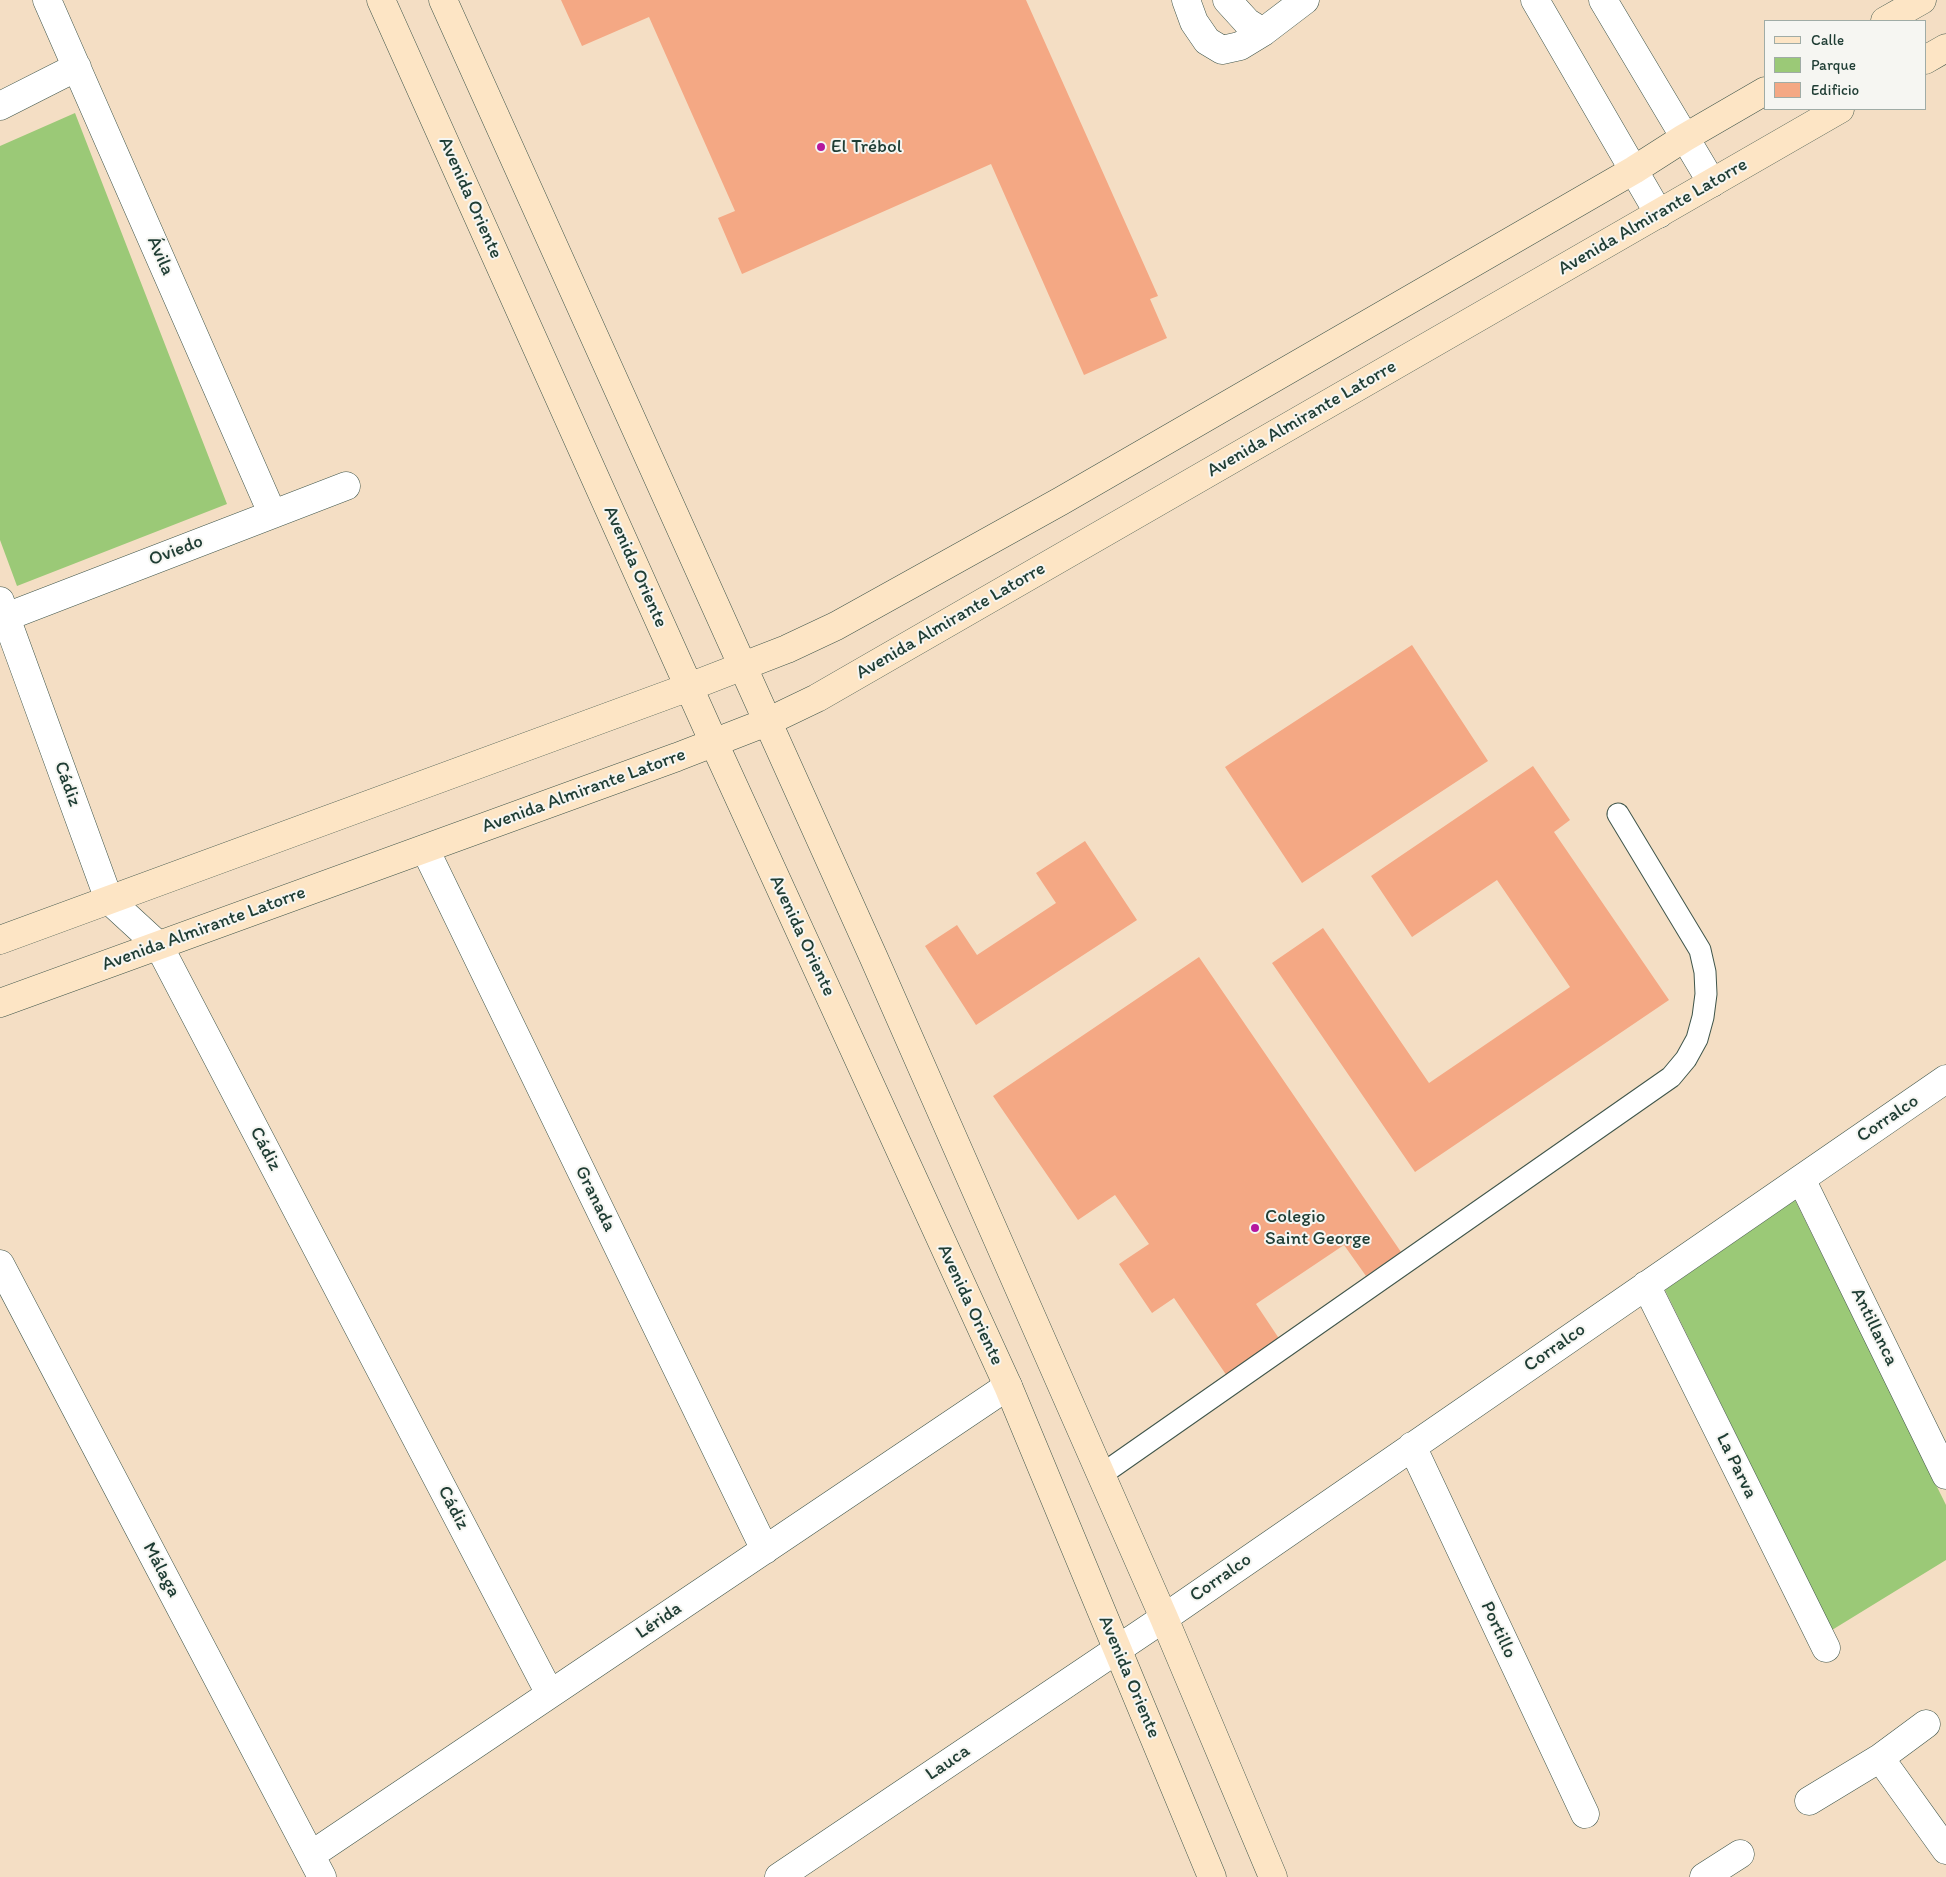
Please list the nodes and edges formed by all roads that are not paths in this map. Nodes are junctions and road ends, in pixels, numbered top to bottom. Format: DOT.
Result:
graph roads {
  1 [pos="47,0"];
  2 [pos="381,0"];
  3 [pos="443,0"];
  4 [pos="1186,0"];
  5 [pos="1227,0"];
  6 [pos="1305,0"];
  7 [pos="1535,0"];
  8 [pos="1603,0"];
  9 [pos="1922,0"];
  10 [pos="1887,20"];
  11 [pos="1263,32"];
  12 [pos="1946,48"];
  13 [pos="1926,59"];
  14 [pos="77,67"];
  15 [pos="1764,92"];
  16 [pos="0,106"];
  17 [pos="1838,110"];
  18 [pos="1684,138"];
  19 [pos="1634,170"];
  20 [pos="1712,183"];
  21 [pos="1659,214"];
  22 [pos="346,486"];
  23 [pos="272,513"];
  24 [pos="3,609"];
  25 [pos="742,666"];
  26 [pos="689,687"];
  27 [pos="767,722"];
  28 [pos="714,743"];
  29 [pos="1618,814"];
  30 [pos="425,849"];
  31 [pos="109,900"];
  32 [pos="0,940"];
  33 [pos="159,946"];
  34 [pos="0,1003"];
  35 [pos="1946,1079"];
  36 [pos="1801,1178"];
  37 [pos="0,1264"];
  38 [pos="1646,1285"];
  39 [pos="1008,1386"];
  40 [pos="1412,1446"];
  41 [pos="1101,1475"];
  42 [pos="1946,1475"];
  43 [pos="765,1550"];
  44 [pos="1164,1618"];
  45 [pos="1117,1648"];
  46 [pos="1826,1648"];
  47 [pos="550,1694"];
  48 [pos="1926,1724"];
  49 [pos="1880,1758"];
  50 [pos="1809,1801"];
  51 [pos="1585,1814"];
  52 [pos="1946,1850"];
  53 [pos="1740,1854"];
  54 [pos="317,1866"];
  55 [pos="779,1877"];
  56 [pos="1212,1877"];
  57 [pos="1273,1877"];
  58 [pos="1704,1877"];
  1 -- 14 [label="street, Ávila"];
  2 -- 26 [label="main road, Avenida Oriente"];
  3 -- 25 [label="main road"];
  4 -- 11 [label="street"];
  5 -- 11 [label="street"];
  6 -- 11 [label="street"];
  7 -- 19 [label="street"];
  8 -- 18 [label="street"];
  9 -- 10 [label="main road"];
  12 -- 13 [label="main road"];
  14 -- 16 [label="street"];
  14 -- 23 [label="street, Ávila"];
  15 -- 18 [label="main road"];
  17 -- 20 [label="main road, Avenida Almirante Latorre"];
  18 -- 19 [label="main road"];
  18 -- 20 [label="street"];
  19 -- 21 [label="street"];
  19 -- 25 [label="main road"];
  20 -- 21 [label="main road, Avenida Almirante Latorre"];
  21 -- 27 [label="main road, Avenida Almirante Latorre"];
  22 -- 23 [label="street, Oviedo"];
  23 -- 24 [label="street, Oviedo"];
  24 -- 31 [label="street, Cádiz"];
  25 -- 26 [label="main road"];
  25 -- 27 [label="main road"];
  26 -- 28 [label="main road, Avenida Oriente"];
  26 -- 31 [label="main road"];
  27 -- 28 [label="main road, Avenida Almirante Latorre"];
  27 -- 41 [label="main road"];
  28 -- 30 [label="main road, Avenida Almirante Latorre"];
  28 -- 39 [label="main road, Avenida Oriente"];
  29 -- 41 [label="lane"];
  30 -- 33 [label="main road, Avenida Almirante Latorre"];
  30 -- 43 [label="street, Granada"];
  31 -- 32 [label="main road"];
  31 -- 33 [label="street, Cádiz"];
  33 -- 34 [label="main road, Avenida Almirante Latorre"];
  33 -- 47 [label="street, Cádiz"];
  35 -- 36 [label="street, Corralco"];
  36 -- 38 [label="street, Corralco"];
  36 -- 42 [label="street, Antillanca"];
  37 -- 54 [label="street, Málaga"];
  38 -- 40 [label="street, Corralco"];
  38 -- 46 [label="street, La Parva"];
  39 -- 43 [label="street, Lérida"];
  39 -- 45 [label="main road, Avenida Oriente"];
  40 -- 44 [label="street, Corralco"];
  40 -- 51 [label="street, Portillo"];
  41 -- 44 [label="main road"];
  43 -- 47 [label="street, Lérida"];
  44 -- 45 [label="street, Corralco"];
  44 -- 57 [label="main road"];
  45 -- 55 [label="street, Lauca"];
  45 -- 56 [label="main road, Avenida Oriente"];
  47 -- 54 [label="street, Lérida"];
  48 -- 49 [label="street"];
  49 -- 50 [label="street"];
  49 -- 52 [label="street"];
  53 -- 58 [label="street"];
}
